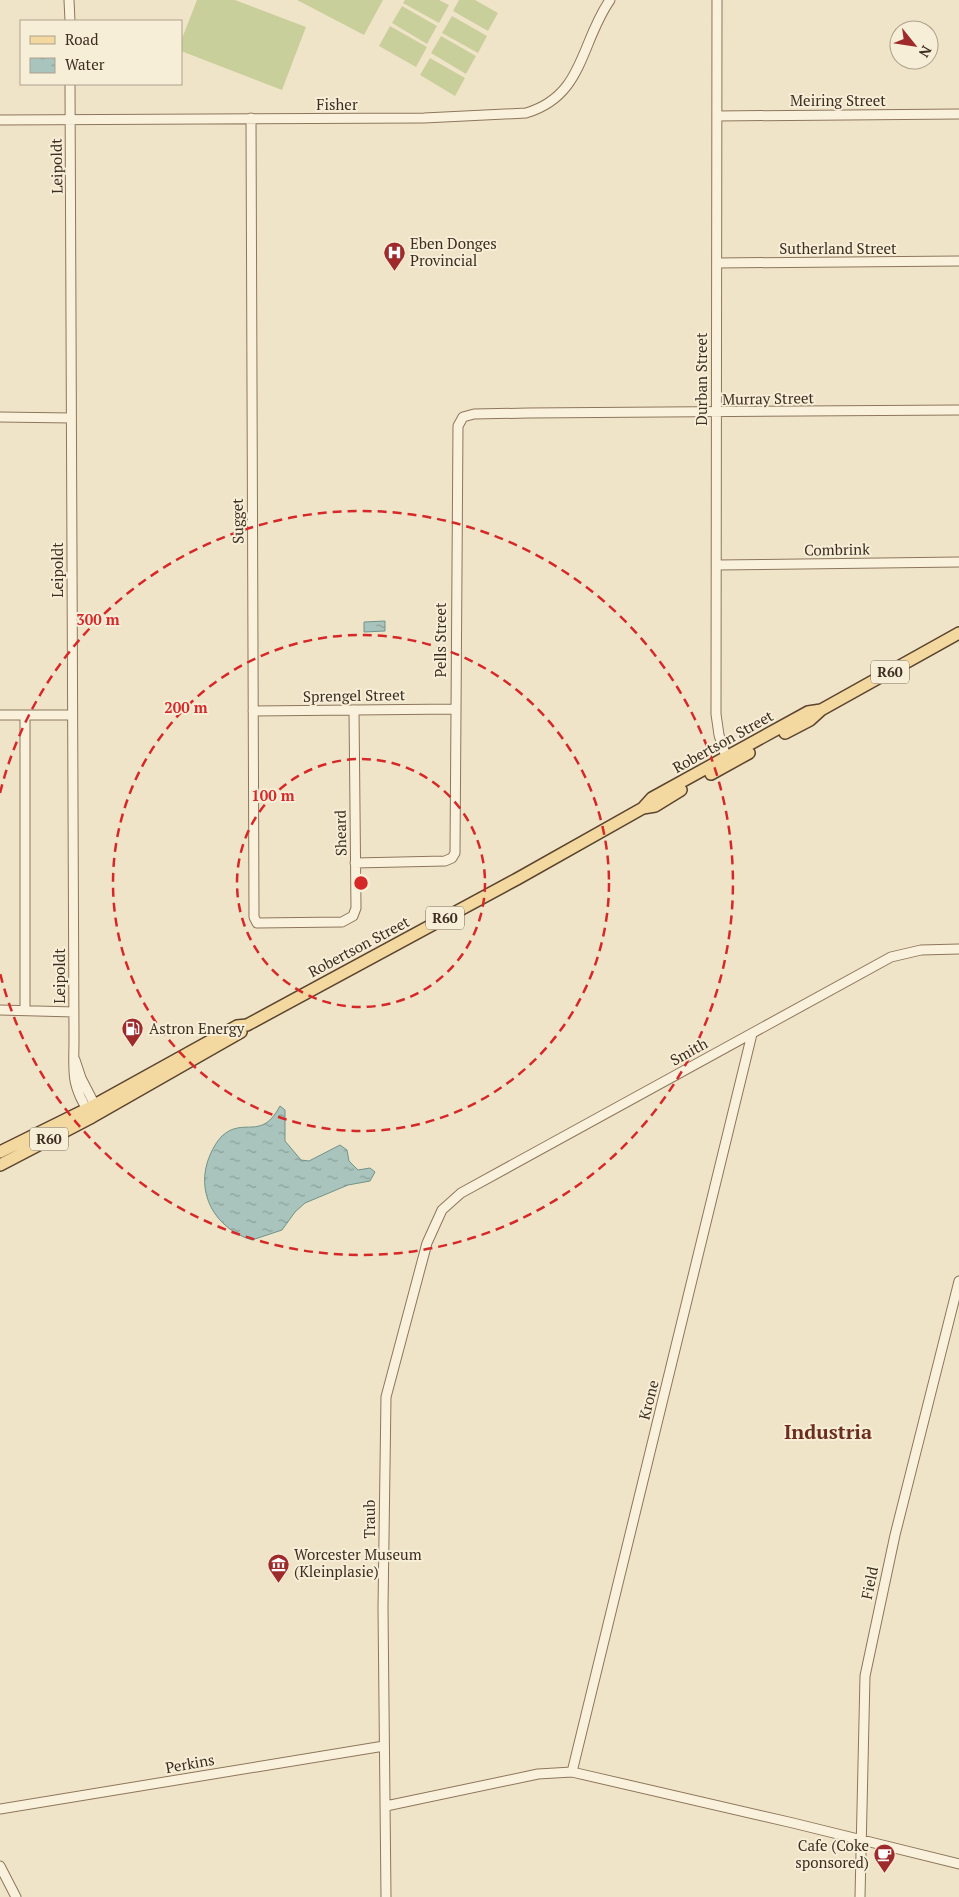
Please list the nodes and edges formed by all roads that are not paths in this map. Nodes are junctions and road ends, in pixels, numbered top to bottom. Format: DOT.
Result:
graph roads {
  1 [pos="70,0"];
  2 [pos="610,0"];
  3 [pos="716,0"];
  4 [pos="70,20"];
  5 [pos="70,85"];
  6 [pos="959,114"];
  7 [pos="717,116"];
  8 [pos="251,118"];
  9 [pos="0,120"];
  10 [pos="70,120"];
  11 [pos="959,262"];
  12 [pos="717,263"];
  13 [pos="959,410"];
  14 [pos="716,413"];
  15 [pos="0,417"];
  16 [pos="71,418"];
  17 [pos="460,420"];
  18 [pos="959,562"];
  19 [pos="717,565"];
  20 [pos="959,633"];
  21 [pos="455,709"];
  22 [pos="354,710"];
  23 [pos="253,711"];
  24 [pos="0,715"];
  25 [pos="25,715"];
  26 [pos="72,715"];
  27 [pos="727,761"];
  28 [pos="355,863"];
  29 [pos="256,922"];
  30 [pos="959,949"];
  31 [pos="0,1010"];
  32 [pos="25,1010"];
  33 [pos="74,1012"];
  34 [pos="752,1034"];
  35 [pos="93,1111"];
  36 [pos="0,1152"];
  37 [pos="0,1166"];
  38 [pos="442,1210"];
  39 [pos="959,1281"];
  40 [pos="384,1746"];
  41 [pos="572,1772"];
  42 [pos="386,1806"];
  43 [pos="0,1809"];
  44 [pos="861,1840"];
  45 [pos="959,1864"];
  46 [pos="0,1866"];
  47 [pos="16,1897"];
  48 [pos="386,1897"];
  49 [pos="860,1897"];
  1 -- 4 [label="street"];
  2 -- 8 [label="street, Fisher"];
  3 -- 7 [label="street, Durban Street"];
  5 -- 10 [label="street, Leipoldt"];
  6 -- 7 [label="street, Meiring Street"];
  7 -- 12 [label="street, Durban Street"];
  8 -- 10 [label="street, Fisher"];
  8 -- 23 [label="street, Sugget"];
  9 -- 10 [label="street, Fisher"];
  10 -- 16 [label="street, Leipoldt"];
  11 -- 12 [label="street, Sutherland Street"];
  12 -- 14 [label="street, Durban Street"];
  13 -- 14 [label="street, Murray Street"];
  14 -- 17 [label="street, Murray Street"];
  14 -- 19 [label="street, Durban Street"];
  15 -- 16 [label="street"];
  16 -- 26 [label="street, Leipoldt"];
  17 -- 21 [label="street, Pells Street"];
  18 -- 19 [label="street, Combrink"];
  19 -- 27 [label="street, Durban Street"];
  20 -- 27 [label="main road, Robertson Street / R60"];
  21 -- 22 [label="street, Sprengel Street"];
  21 -- 28 [label="street, Pells Street"];
  22 -- 23 [label="street, Sprengel Street"];
  22 -- 28 [label="street, Sheard"];
  23 -- 29 [label="street, Sugget"];
  24 -- 25 [label="street"];
  25 -- 26 [label="street"];
  25 -- 32 [label="street"];
  26 -- 33 [label="street, Leipoldt"];
  27 -- 35 [label="main road, Robertson Street / R60"];
  28 -- 29 [label="street, Sheard"];
  30 -- 34 [label="street, Smith"];
  31 -- 32 [label="street"];
  32 -- 33 [label="street"];
  33 -- 35 [label="street, Leipoldt"];
  34 -- 38 [label="street, Smith"];
  34 -- 41 [label="street, Krone"];
  35 -- 36 [label="main road, Robertson Street / R60"];
  35 -- 37 [label="main road, Robertson Street / R60"];
  38 -- 40 [label="street, Traub"];
  39 -- 44 [label="street, Field"];
  40 -- 42 [label="street, Traub"];
  40 -- 43 [label="street, Perkins"];
  41 -- 42 [label="street"];
  41 -- 44 [label="street"];
  42 -- 48 [label="street, Traub"];
  44 -- 45 [label="street"];
  44 -- 49 [label="street, Field"];
  46 -- 47 [label="street"];
}
